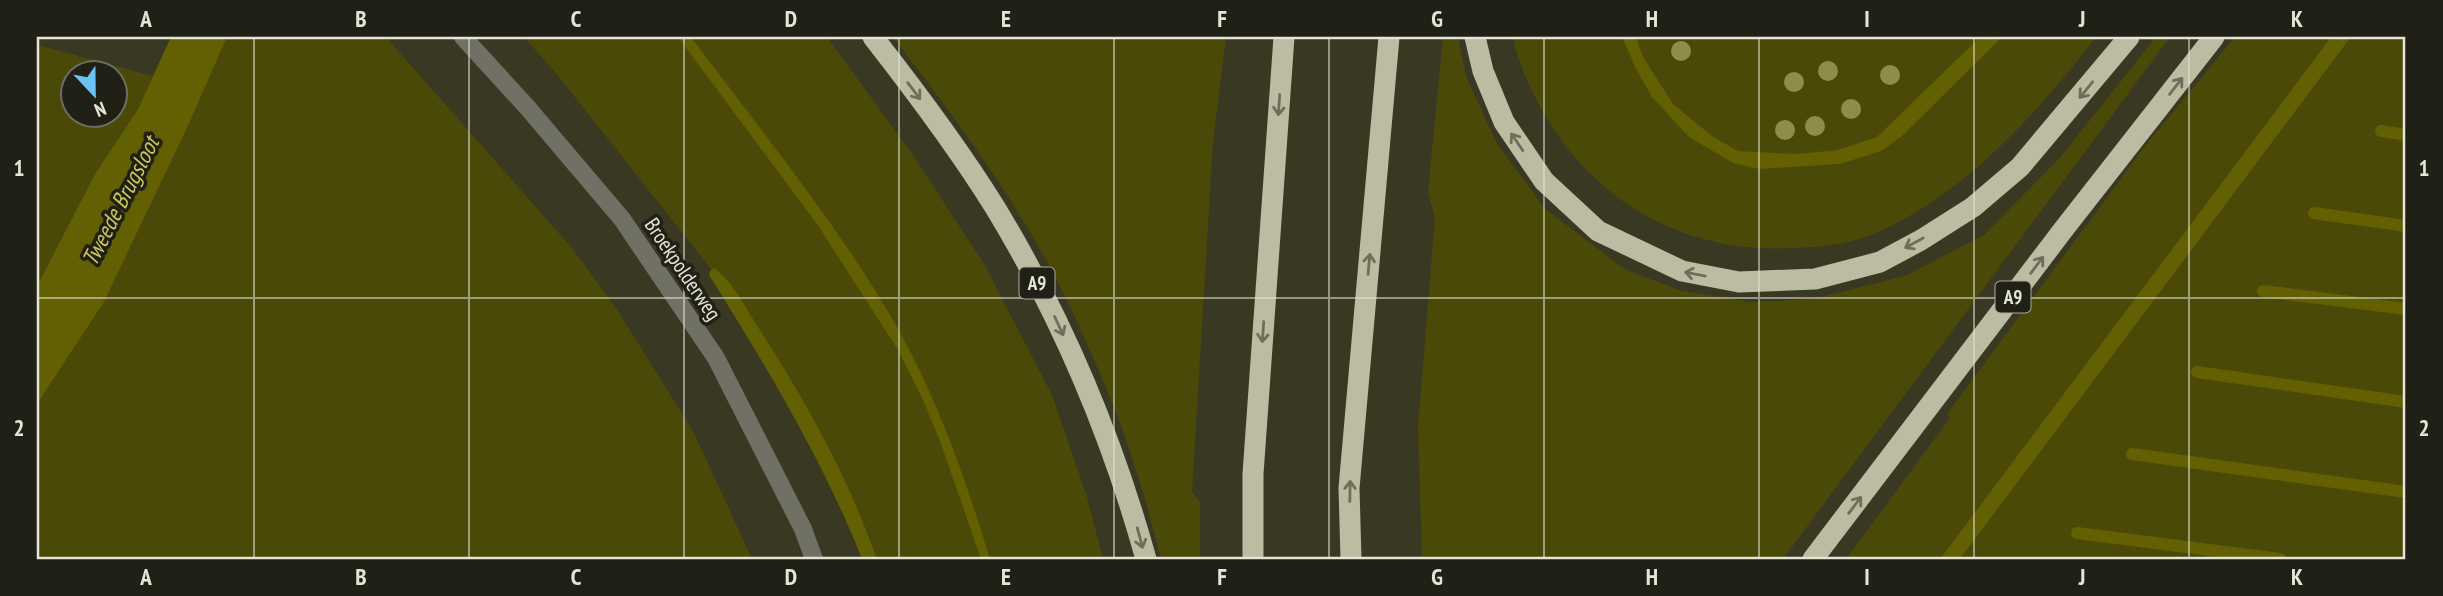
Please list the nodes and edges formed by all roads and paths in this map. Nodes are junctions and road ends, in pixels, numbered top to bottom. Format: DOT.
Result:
graph roads {
  1 [pos="463,37"];
  2 [pos="873,37"];
  3 [pos="1284,37"];
  4 [pos="1389,37"];
  5 [pos="1475,37"];
  6 [pos="2129,37"];
  7 [pos="2214,37"];
  8 [pos="814,559"];
  9 [pos="1146,559"];
  10 [pos="1253,559"];
  11 [pos="1351,559"];
  12 [pos="1813,559"];
  1 -- 8 [label="street, Broekpolderweg"];
  2 -- 9 [label="highway, A9, one-way"];
  3 -- 10 [label="highway, one-way"];
  11 -- 4 [label="highway, one-way"];
  6 -- 5 [label="highway, one-way"];
  12 -- 7 [label="highway, A9, one-way"];
}
